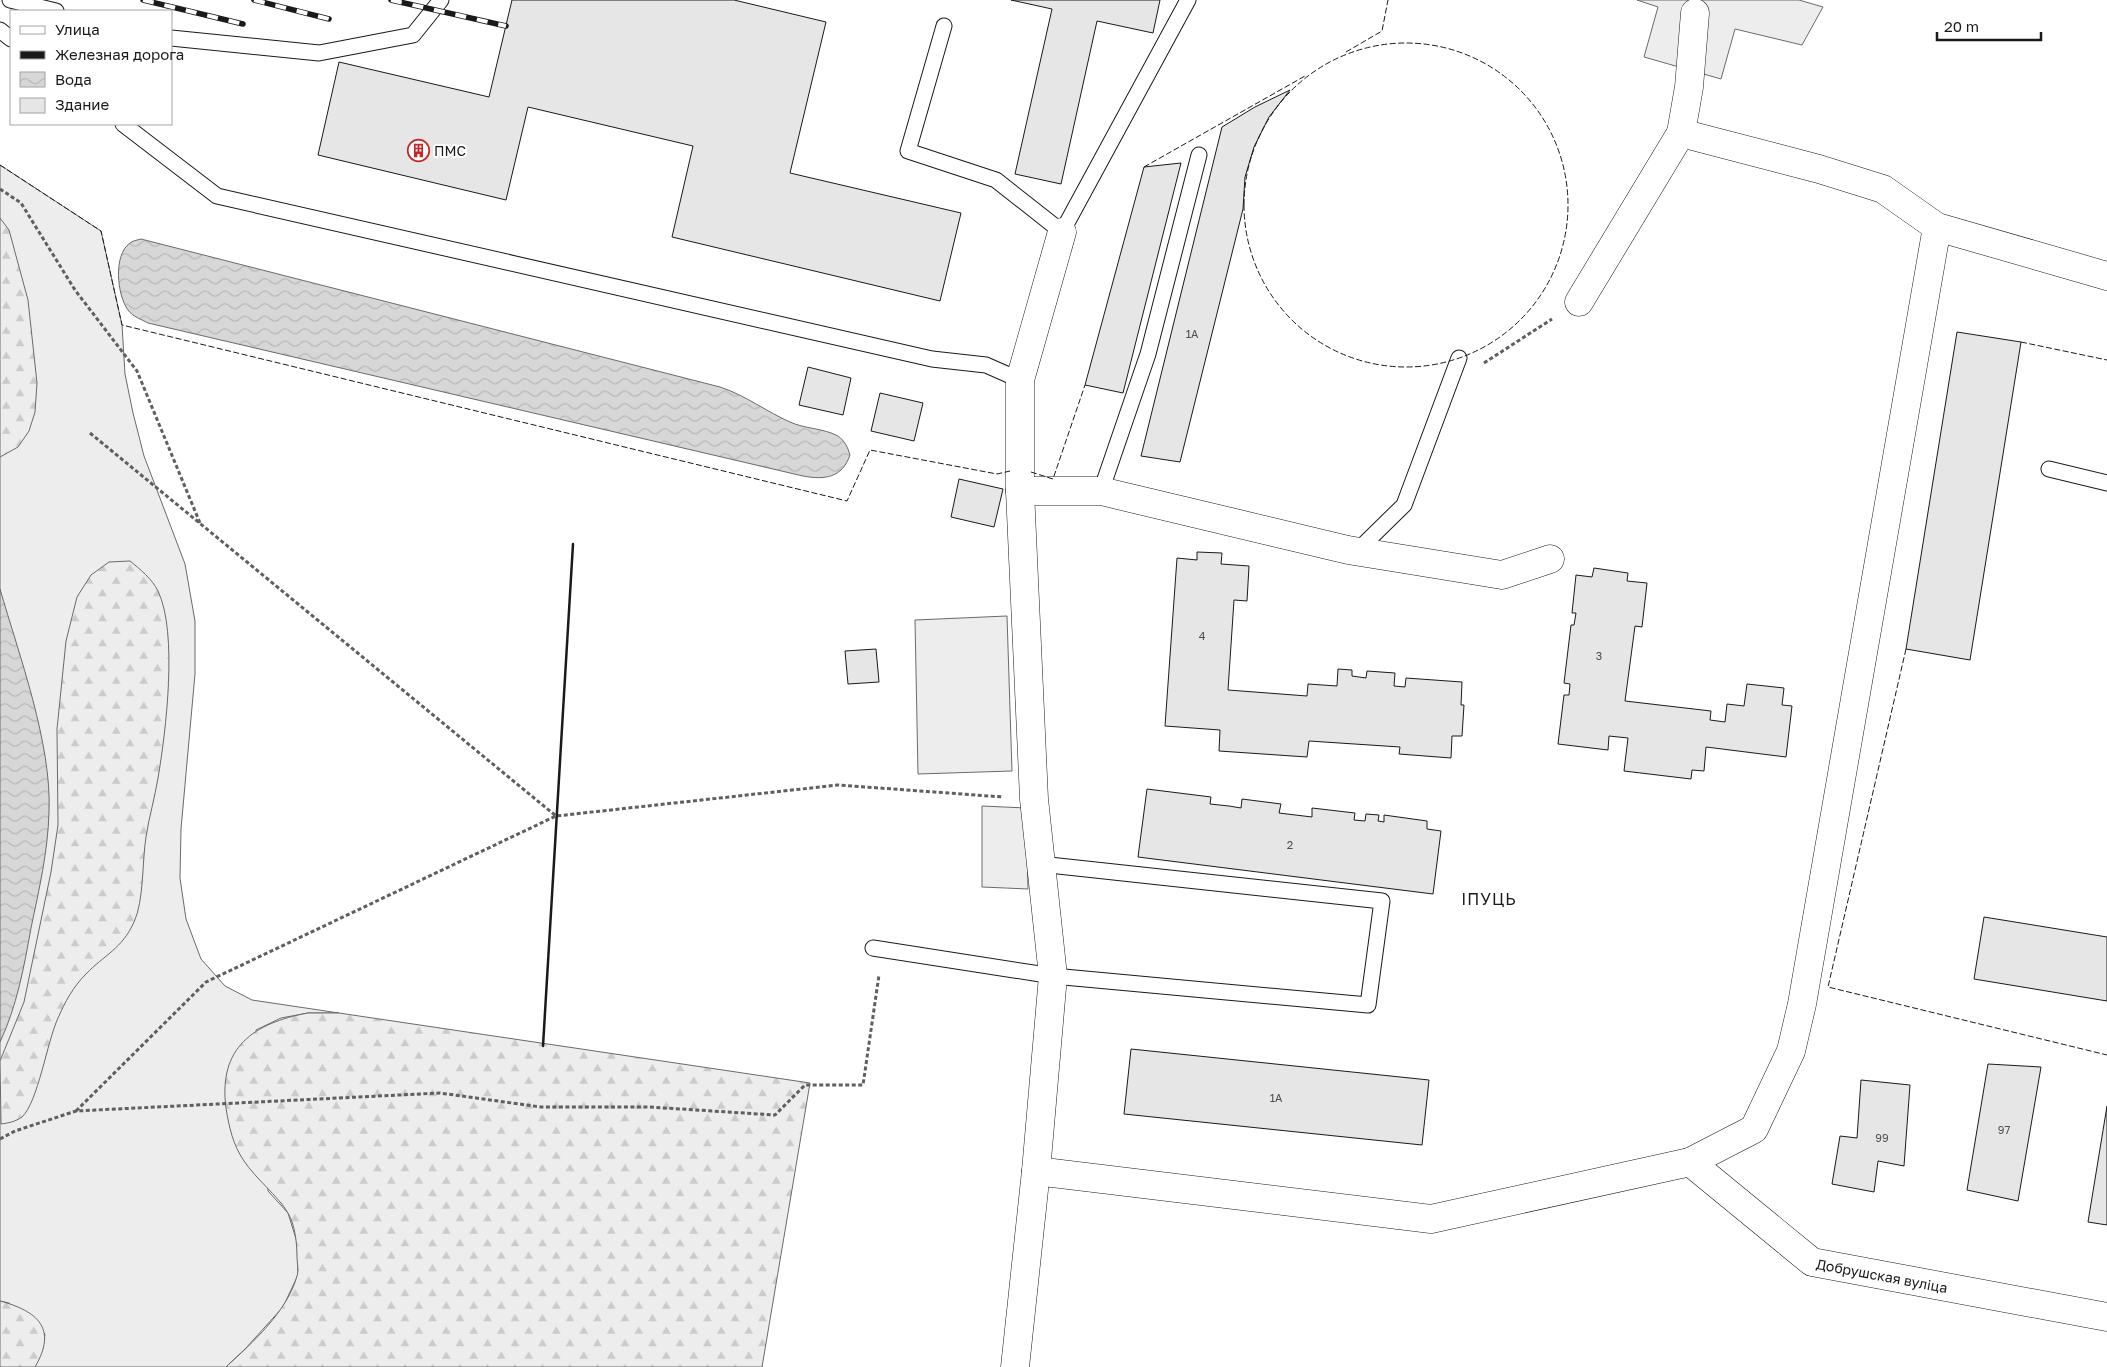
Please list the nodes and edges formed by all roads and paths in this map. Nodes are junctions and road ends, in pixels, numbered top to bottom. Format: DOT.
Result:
graph roads {
  1 [pos="10,0"];
  2 [pos="442,0"];
  3 [pos="1188,0"];
  4 [pos="52,10"];
  5 [pos="1695,14"];
  6 [pos="944,26"];
  7 [pos="0,30"];
  8 [pos="10,38"];
  9 [pos="172,38"];
  10 [pos="124,125"];
  11 [pos="1681,133"];
  12 [pos="1198,155"];
  13 [pos="0,189"];
  14 [pos="1937,227"];
  15 [pos="1062,232"];
  16 [pos="2107,276"];
  17 [pos="1579,302"];
  18 [pos="1459,358"];
  19 [pos="1020,380"];
  20 [pos="1450,384"];
  21 [pos="90,433"];
  22 [pos="2049,469"];
  23 [pos="2107,483"];
  24 [pos="1020,491"];
  25 [pos="1102,491"];
  26 [pos="200,524"];
  27 [pos="1357,551"];
  28 [pos="1550,559"];
  29 [pos="1034,799"];
  30 [pos="556,816"];
  31 [pos="1040,864"];
  32 [pos="878,948"];
  33 [pos="1053,976"];
  34 [pos="76,1111"];
  35 [pos="0,1139"];
  36 [pos="1690,1162"];
  37 [pos="1036,1171"];
  38 [pos="2107,1317"];
  39 [pos="1016,1367"];
  1 -- 4 [label="lane"];
  2 -- 9 [label="lane"];
  3 -- 15 [label="lane"];
  5 -- 11 [label="street"];
  6 -- 15 [label="lane"];
  7 -- 8 [label="lane"];
  10 -- 19 [label="lane"];
  11 -- 14 [label="street"];
  11 -- 17 [label="street"];
  12 -- 25 [label="lane"];
  13 -- 26 [label="path"];
  14 -- 16 [label="street"];
  14 -- 36 [label="street"];
  15 -- 19 [label="street"];
  17 -- 20 [label="path"];
  18 -- 20 [label="lane"];
  19 -- 24 [label="street"];
  20 -- 27 [label="lane"];
  21 -- 26 [label="path"];
  22 -- 23 [label="lane"];
  24 -- 25 [label="street"];
  24 -- 29 [label="street"];
  25 -- 27 [label="street"];
  26 -- 30 [label="path"];
  27 -- 28 [label="street"];
  29 -- 30 [label="path"];
  29 -- 31 [label="street"];
  30 -- 34 [label="path"];
  31 -- 33 [label="street"];
  31 -- 33 [label="lane"];
  32 -- 33 [label="lane"];
  32 -- 34 [label="path"];
  33 -- 37 [label="street"];
  34 -- 35 [label="path"];
  36 -- 37 [label="street"];
  36 -- 38 [label="street, Добрушская вуліца"];
  37 -- 39 [label="street"];
}
